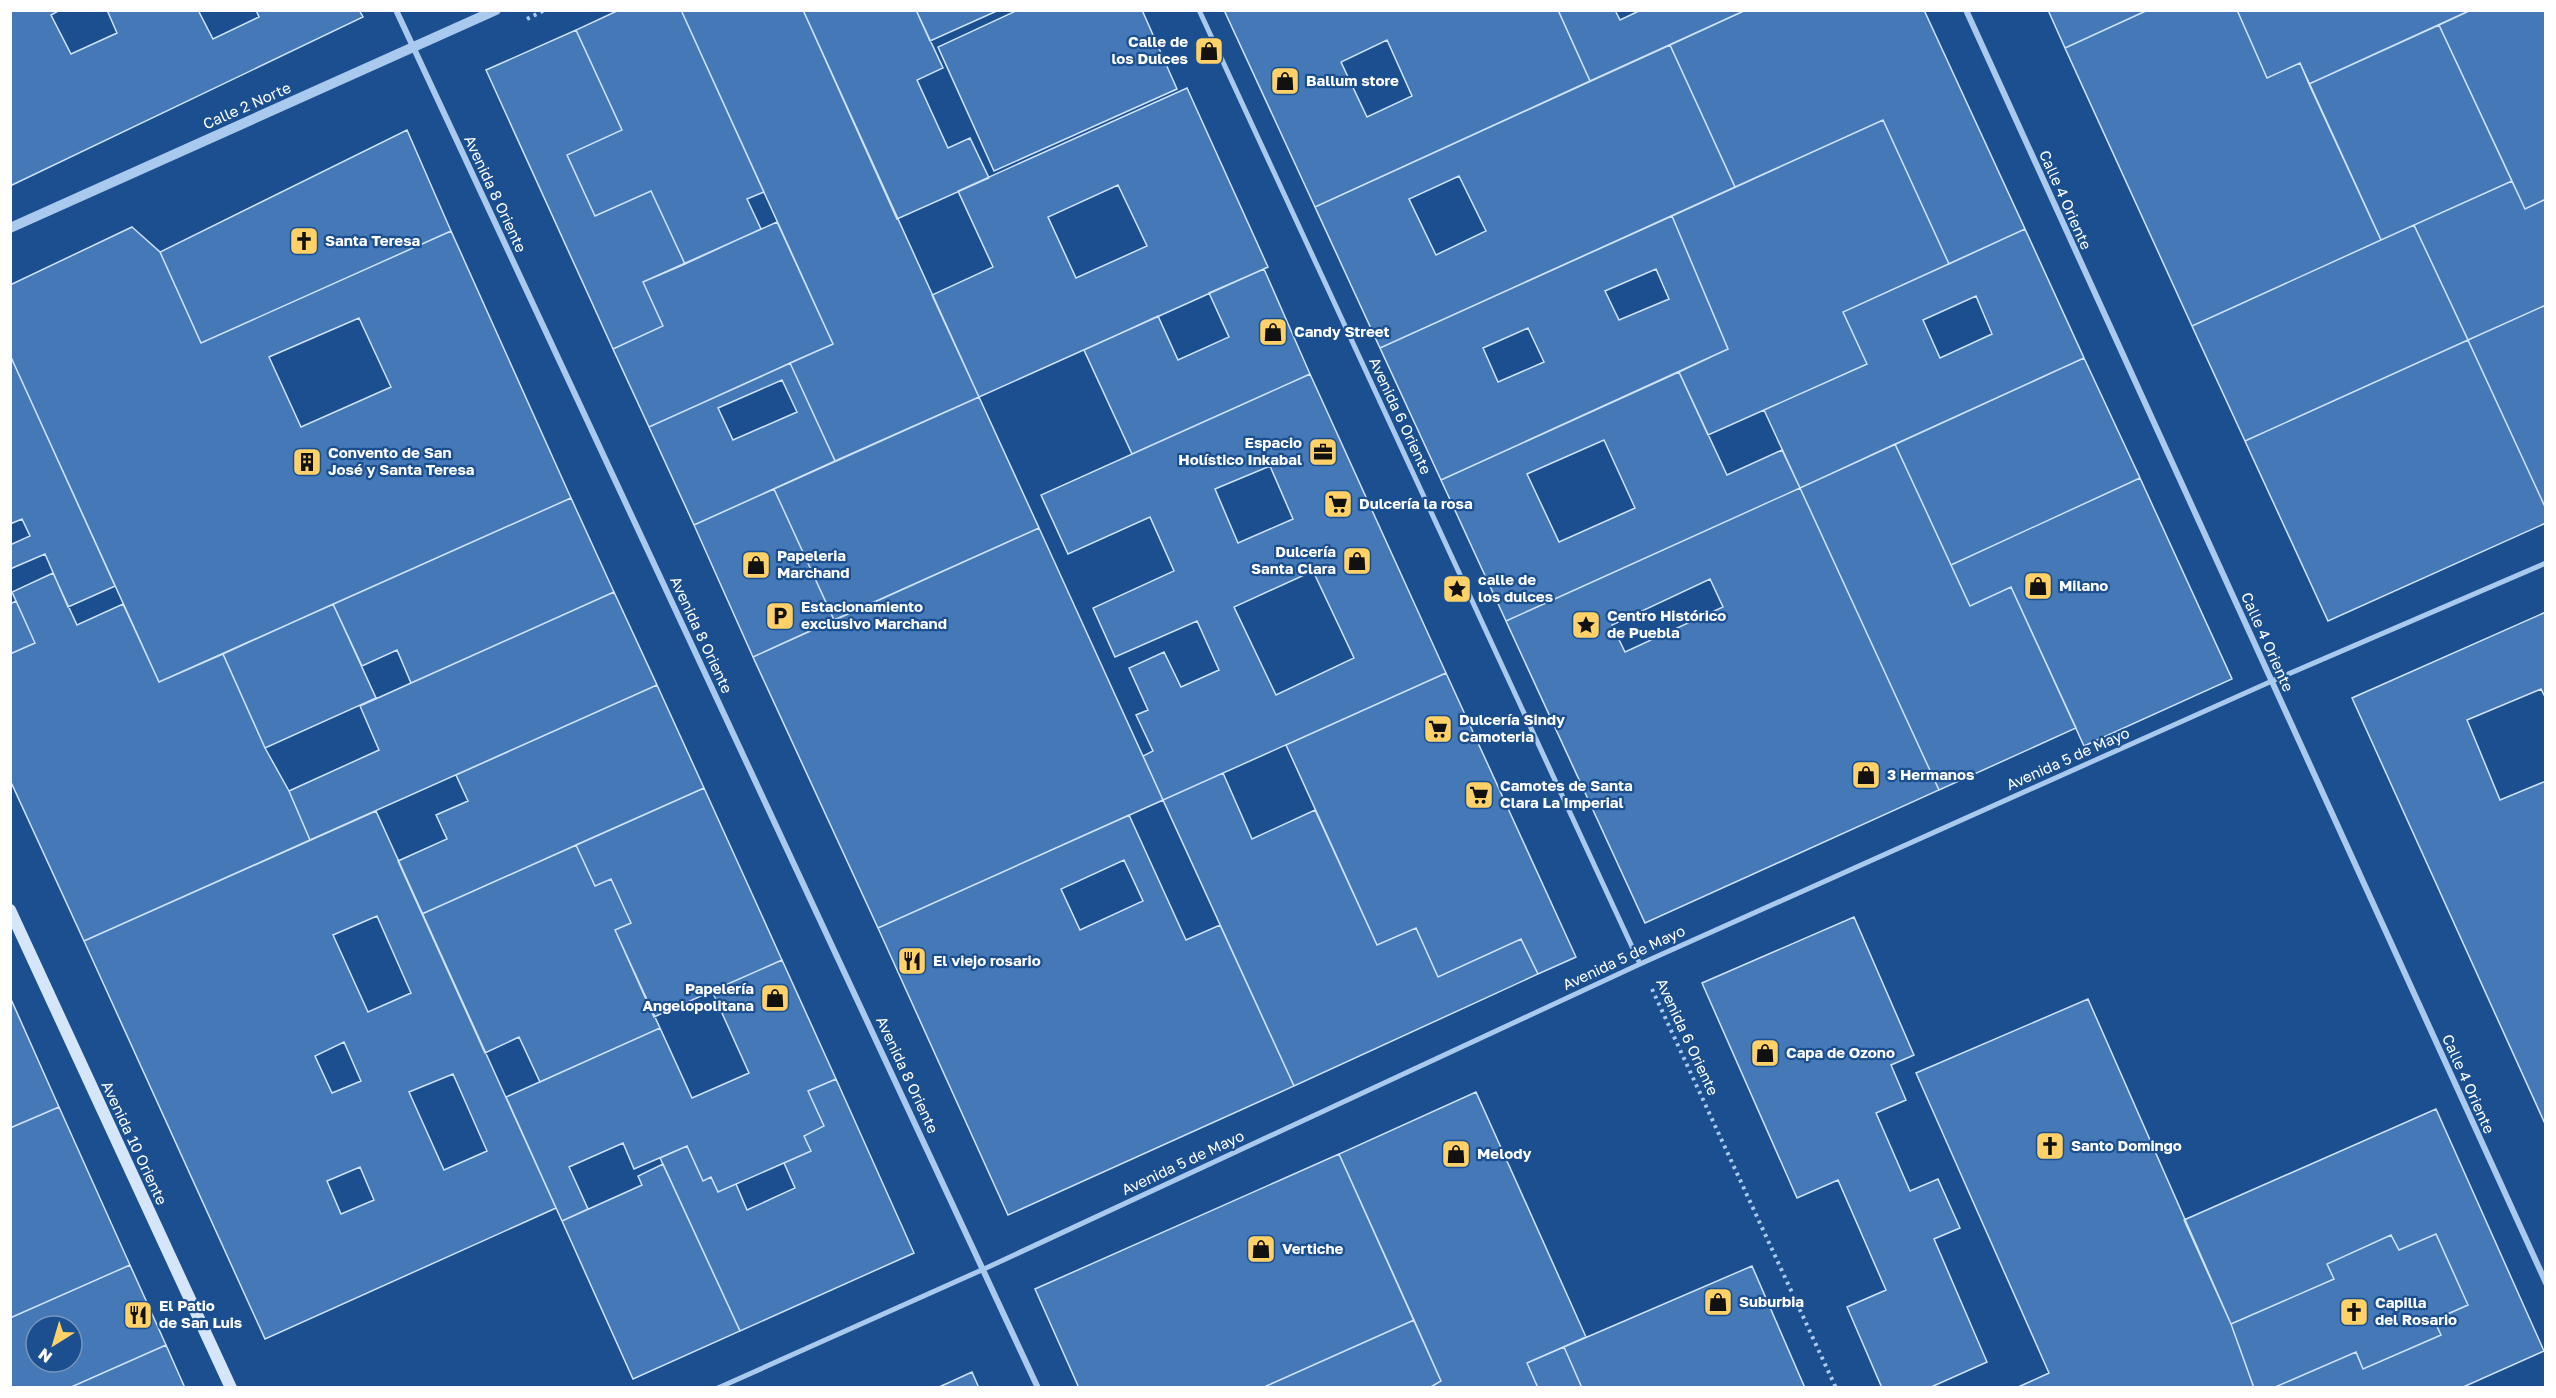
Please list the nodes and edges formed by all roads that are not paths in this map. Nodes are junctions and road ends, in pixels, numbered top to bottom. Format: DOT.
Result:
graph roads {
  1 [pos="396,10"];
  2 [pos="496,10"];
  3 [pos="1199,10"];
  4 [pos="1966,10"];
  5 [pos="414,48"];
  6 [pos="10,228"];
  7 [pos="2546,562"];
  8 [pos="2272,681"];
  9 [pos="10,910"];
  10 [pos="1640,964"];
  11 [pos="984,1269"];
  12 [pos="2546,1283"];
  13 [pos="231,1388"];
  14 [pos="718,1388"];
  15 [pos="1038,1388"];
  1 -- 5 [label="street, Avenida 8 Oriente"];
  2 -- 5 [label="street, Calle 2 Norte"];
  3 -- 10 [label="street, Avenida 6 Oriente"];
  4 -- 8 [label="street, Calle 4 Oriente"];
  5 -- 6 [label="street, Calle 2 Norte"];
  5 -- 11 [label="street, Avenida 8 Oriente"];
  7 -- 8 [label="street, Avenida 5 de Mayo"];
  8 -- 10 [label="street, Avenida 5 de Mayo"];
  8 -- 12 [label="street, Calle 4 Oriente"];
  9 -- 13 [label="main road, Avenida 10 Oriente"];
  10 -- 11 [label="street, Avenida 5 de Mayo"];
  11 -- 14 [label="street, Avenida 5 de Mayo"];
  11 -- 15 [label="street, Avenida 8 Oriente"];
}
